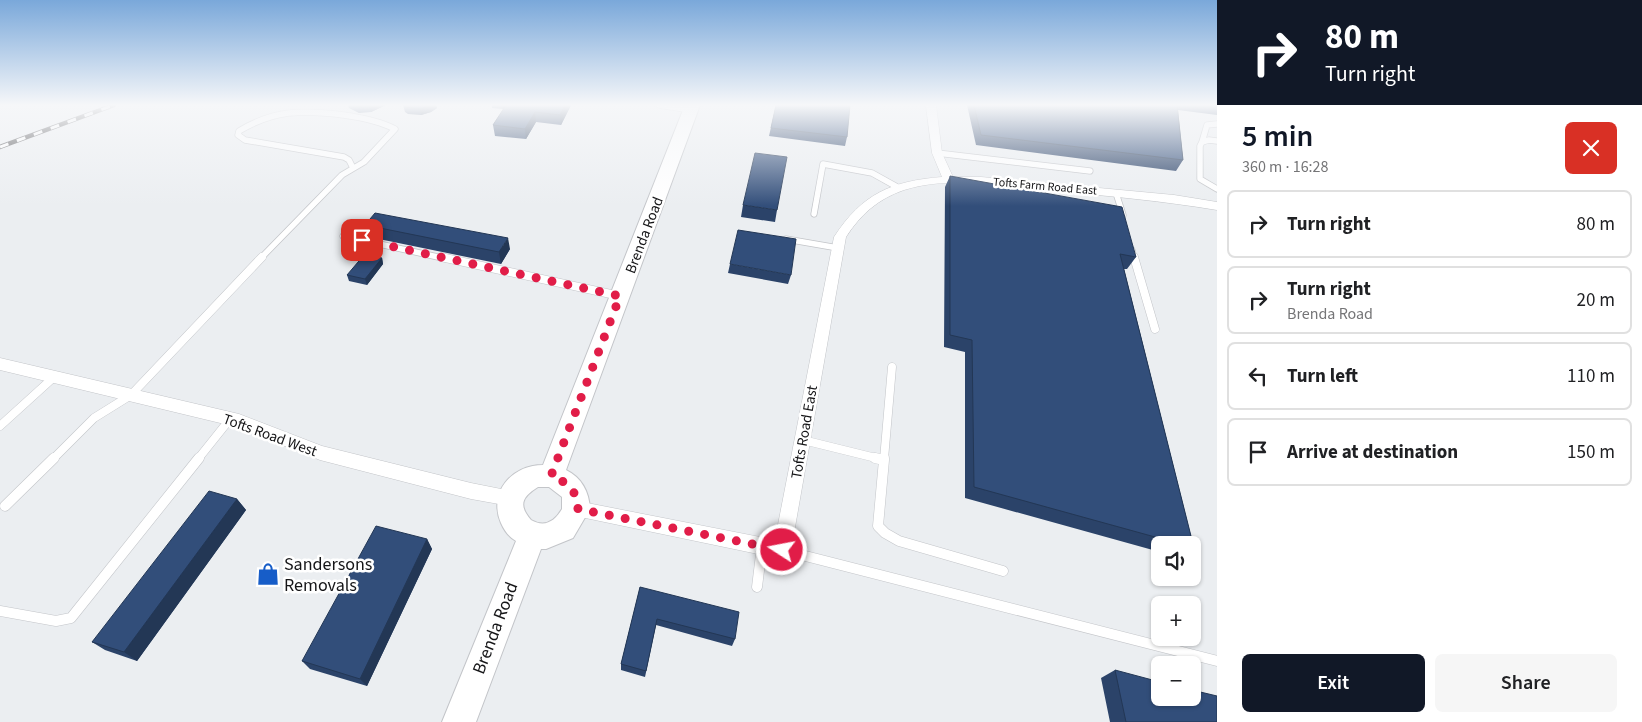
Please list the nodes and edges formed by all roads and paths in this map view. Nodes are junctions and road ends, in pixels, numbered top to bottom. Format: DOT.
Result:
graph roads {
  1 [pos="243,139"];
  2 [pos="387,139"];
  3 [pos="680,139"];
  4 [pos="935,139"];
  5 [pos="1203,139"];
  6 [pos="1217,141"];
  7 [pos="1202,142"];
  8 [pos="937,153"];
  9 [pos="353,168"];
  10 [pos="1090,171"];
  11 [pos="948,179"];
  12 [pos="899,188"];
  13 [pos="1217,189"];
  14 [pos="1116,193"];
  15 [pos="1217,206"];
  16 [pos="814,214"];
  17 [pos="1125,224"];
  18 [pos="343,236"];
  19 [pos="781,238"];
  20 [pos="1128,240"];
  21 [pos="838,248"];
  22 [pos="620,296"];
  23 [pos="1155,330"];
  24 [pos="0,364"];
  25 [pos="892,367"];
  26 [pos="54,377"];
  27 [pos="131,395"];
  28 [pos="230,419"];
  29 [pos="0,426"];
  30 [pos="803,440"];
  31 [pos="884,460"];
  32 [pos="551,476"];
  33 [pos="510,498"];
  34 [pos="5,506"];
  35 [pos="578,509"];
  36 [pos="532,535"];
  37 [pos="762,546"];
  38 [pos="782,550"];
  39 [pos="1003,571"];
  40 [pos="757,587"];
  41 [pos="0,611"];
  42 [pos="1217,661"];
  43 [pos="459,722"];
  1 -- 9 [label="lane"];
  2 -- 9 [label="lane"];
  3 -- 22 [label="main road, Brenda Road"];
  4 -- 8 [label="street"];
  5 -- 7 [label="lane"];
  6 -- 7 [label="lane"];
  7 -- 13 [label="lane"];
  8 -- 10 [label="lane"];
  8 -- 11 [label="street"];
  9 -- 27 [label="lane"];
  11 -- 12 [label="street, Tofts Road East"];
  11 -- 14 [label="street, Tofts Farm Road East"];
  12 -- 16 [label="lane"];
  12 -- 21 [label="street, Tofts Road East"];
  14 -- 15 [label="street, Tofts Farm Road East"];
  14 -- 17 [label="lane"];
  18 -- 22 [label="lane"];
  19 -- 21 [label="lane"];
  20 -- 23 [label="lane"];
  21 -- 30 [label="street, Tofts Road East"];
  22 -- 32 [label="main road, Brenda Road"];
  24 -- 26 [label="street, Tofts Road West"];
  25 -- 31 [label="lane"];
  26 -- 27 [label="street, Tofts Road West"];
  26 -- 29 [label="lane"];
  27 -- 28 [label="street, Tofts Road West"];
  27 -- 34 [label="lane"];
  28 -- 33 [label="street, Tofts Road West"];
  28 -- 41 [label="lane"];
  30 -- 31 [label="lane"];
  30 -- 38 [label="street, Tofts Road East"];
  31 -- 39 [label="lane"];
  32 -- 33 [label="main road"];
  32 -- 35 [label="main road"];
  33 -- 36 [label="main road"];
  35 -- 36 [label="main road"];
  35 -- 37 [label="street"];
  36 -- 43 [label="main road, Brenda Road"];
  37 -- 38 [label="street"];
  37 -- 40 [label="lane"];
  38 -- 42 [label="lane"];
}
